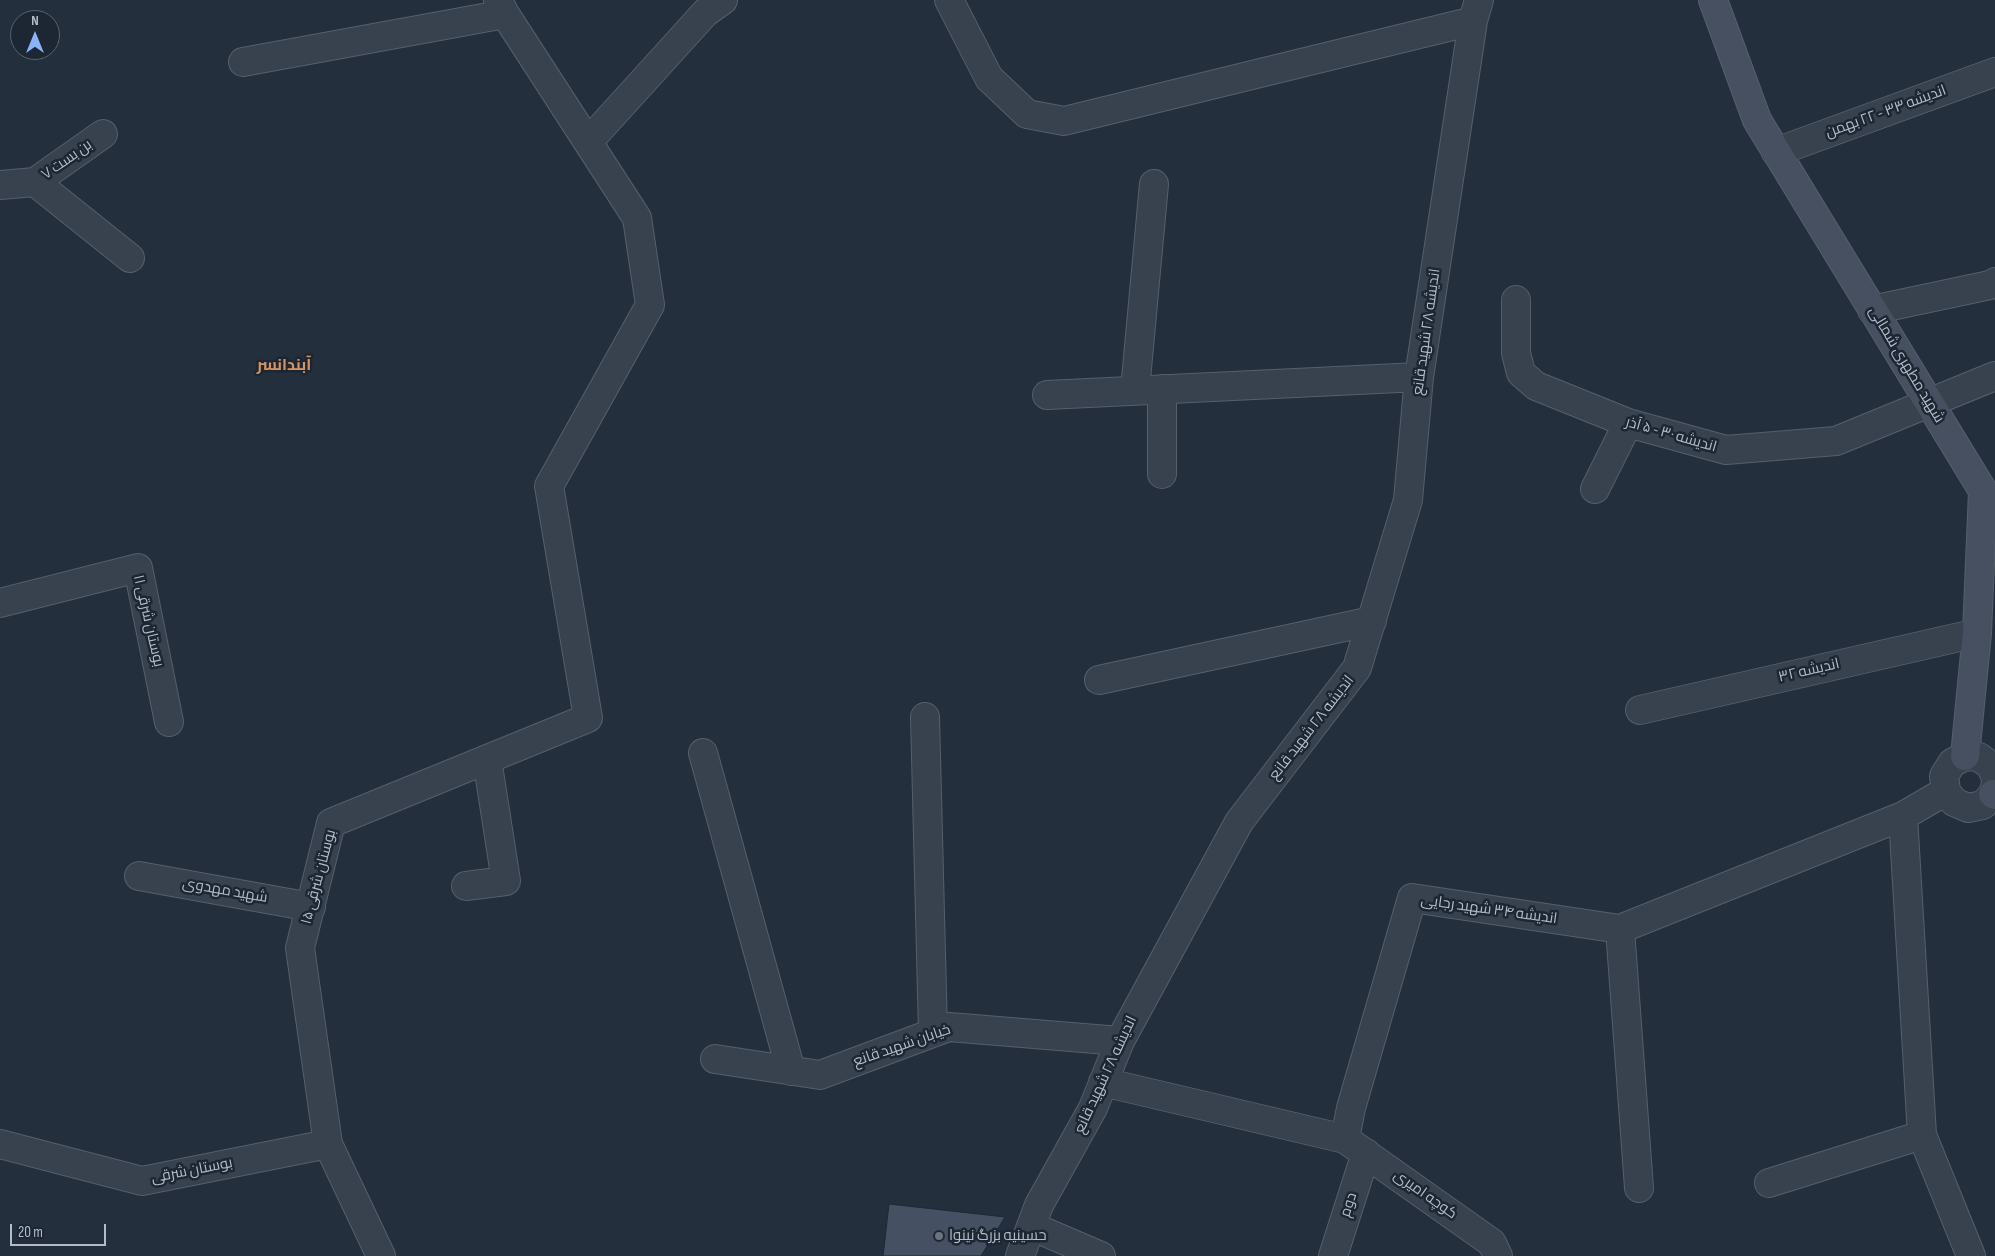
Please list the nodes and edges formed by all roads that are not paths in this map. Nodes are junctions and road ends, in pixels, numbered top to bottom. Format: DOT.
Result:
graph roads {
  1 [pos="723,0"];
  2 [pos="949,0"];
  3 [pos="1713,0"];
  4 [pos="501,7"];
  5 [pos="1476,11"];
  6 [pos="242,62"];
  7 [pos="1995,72"];
  8 [pos="103,134"];
  9 [pos="588,142"];
  10 [pos="1776,152"];
  11 [pos="35,182"];
  12 [pos="1154,184"];
  13 [pos="0,185"];
  14 [pos="130,258"];
  15 [pos="1995,282"];
  16 [pos="1516,300"];
  17 [pos="1872,310"];
  18 [pos="1995,376"];
  19 [pos="1419,377"];
  20 [pos="1148,390"];
  21 [pos="1047,395"];
  22 [pos="1928,402"];
  23 [pos="1628,423"];
  24 [pos="1162,474"];
  25 [pos="1595,489"];
  26 [pos="1987,598"];
  27 [pos="0,603"];
  28 [pos="1372,621"];
  29 [pos="1977,633"];
  30 [pos="1099,680"];
  31 [pos="1640,710"];
  32 [pos="925,717"];
  33 [pos="169,722"];
  34 [pos="703,752"];
  35 [pos="1965,756"];
  36 [pos="488,760"];
  37 [pos="1995,788"];
  38 [pos="1946,791"];
  39 [pos="1903,816"];
  40 [pos="139,876"];
  41 [pos="466,886"];
  42 [pos="311,906"];
  43 [pos="1620,929"];
  44 [pos="933,1033"];
  45 [pos="1120,1041"];
  46 [pos="716,1059"];
  47 [pos="791,1071"];
  48 [pos="1104,1082"];
  49 [pos="1922,1134"];
  50 [pos="0,1144"];
  51 [pos="328,1144"];
  52 [pos="1356,1146"];
  53 [pos="1769,1183"];
  54 [pos="1639,1188"];
  55 [pos="1032,1226"];
  56 [pos="383,1256"];
  57 [pos="1020,1256"];
  58 [pos="1101,1256"];
  59 [pos="1333,1256"];
  60 [pos="1498,1256"];
  61 [pos="1971,1256"];
  1 -- 9 [label="street"];
  2 -- 5 [label="street"];
  3 -- 10 [label="main road, شهید مطهری شمالی"];
  4 -- 6 [label="street"];
  4 -- 9 [label="street"];
  5 -- 19 [label="street, اندیشه ۲۸ شهید قانع"];
  7 -- 10 [label="street, اندیشه ۳۳ - ۲۲ بهمن"];
  8 -- 11 [label="street, بن بست ۷"];
  9 -- 36 [label="street, بوستان شرقی ۱۵"];
  10 -- 17 [label="main road, شهید مطهری شمالی"];
  11 -- 13 [label="street, بن بست ۷"];
  11 -- 14 [label="street"];
  12 -- 20 [label="street"];
  15 -- 17 [label="street"];
  16 -- 23 [label="street, اندیشه ۳۰ - ۵ آذر"];
  17 -- 22 [label="main road, شهید مطهری شمالی"];
  18 -- 22 [label="street, اندیشه ۳۰ - ۵ آذر"];
  19 -- 20 [label="street"];
  19 -- 28 [label="street, اندیشه ۲۸ شهید قانع"];
  20 -- 21 [label="street"];
  20 -- 24 [label="street"];
  22 -- 23 [label="street, اندیشه ۳۰ - ۵ آذر"];
  22 -- 26 [label="main road, شهید مطهری شمالی"];
  23 -- 25 [label="street"];
  26 -- 29 [label="main road, شهید مطهری شمالی"];
  27 -- 33 [label="street, بوستان شرقی ۱۱"];
  28 -- 30 [label="street"];
  28 -- 45 [label="street, اندیشه ۲۸ شهید قانع"];
  29 -- 31 [label="street, اندیشه ۳۲"];
  29 -- 35 [label="main road, شهید مطهری شمالی"];
  32 -- 44 [label="street"];
  34 -- 47 [label="street"];
  35 -- 37 [label="street"];
  35 -- 38 [label="street"];
  36 -- 41 [label="street"];
  36 -- 42 [label="street, بوستان شرقی ۱۵"];
  37 -- 38 [label="street"];
  38 -- 39 [label="street"];
  39 -- 43 [label="street"];
  39 -- 49 [label="street"];
  40 -- 42 [label="street, شهید مهدوی"];
  42 -- 51 [label="street, بوستان شرقی ۱۵"];
  43 -- 52 [label="street, اندیشه ۳۴ شهید رجایی"];
  43 -- 54 [label="street"];
  44 -- 45 [label="street, خیابان شهید قانع"];
  44 -- 47 [label="street, خیابان شهید قانع"];
  45 -- 48 [label="street, اندیشه ۲۸ شهید قانع"];
  46 -- 47 [label="street, خیابان شهید قانع"];
  48 -- 52 [label="street"];
  48 -- 55 [label="street, اندیشه ۲۸ شهید قانع"];
  49 -- 53 [label="street"];
  49 -- 61 [label="street"];
  50 -- 51 [label="street, بوستان شرقی"];
  51 -- 56 [label="street, بوستان شرقی ۱۵"];
  52 -- 59 [label="street, دوم"];
  52 -- 60 [label="street, کوچه امیری"];
  55 -- 57 [label="street, اندیشه ۲۸ شهید قانع"];
  55 -- 58 [label="street"];
}
